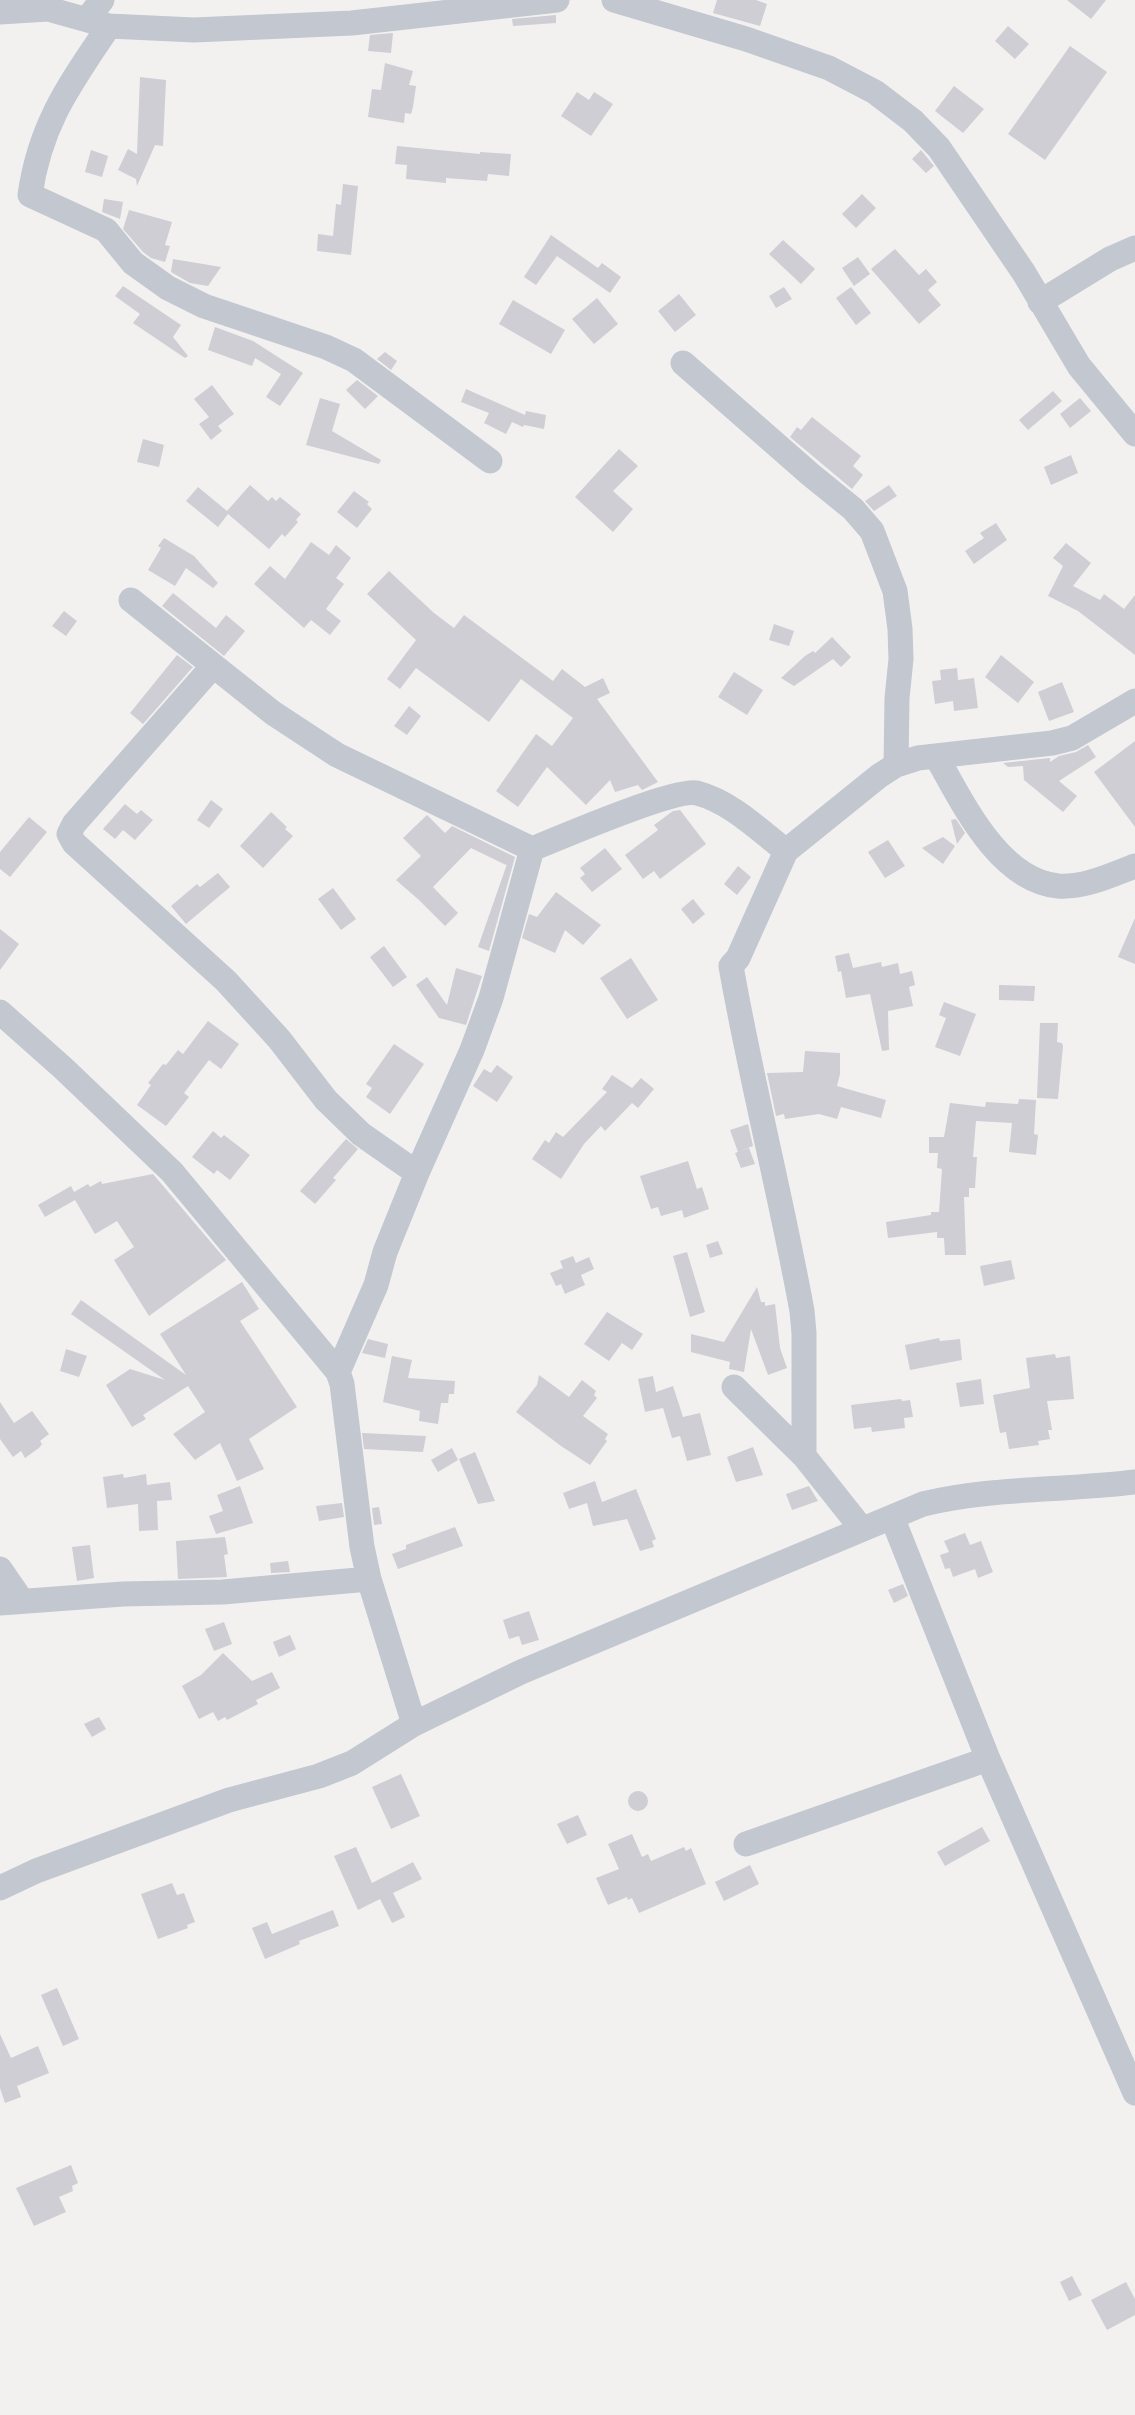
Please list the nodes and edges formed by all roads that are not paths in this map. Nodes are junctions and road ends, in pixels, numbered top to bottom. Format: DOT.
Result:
graph roads {
  1 [pos="102,0"];
  2 [pos="558,0"];
  3 [pos="614,0"];
  4 [pos="40,5"];
  5 [pos="687,11"];
  6 [pos="0,12"];
  7 [pos="98,23"];
  8 [pos="1135,248"];
  9 [pos="1040,302"];
  10 [pos="683,363"];
  11 [pos="1135,434"];
  12 [pos="490,461"];
  13 [pos="131,600"];
  14 [pos="213,666"];
  15 [pos="1135,701"];
  16 [pos="936,756"];
  17 [pos="896,765"];
  18 [pos="532,849"];
  19 [pos="786,851"];
  20 [pos="1135,866"];
  21 [pos="0,1012"];
  22 [pos="417,1173"];
  23 [pos="338,1372"];
  24 [pos="734,1386"];
  25 [pos="804,1456"];
  26 [pos="1135,1482"];
  27 [pos="892,1517"];
  28 [pos="862,1529"];
  29 [pos="0,1569"];
  30 [pos="369,1579"];
  31 [pos="11,1602"];
  32 [pos="414,1724"];
  33 [pos="988,1759"];
  34 [pos="746,1844"];
  35 [pos="0,1888"];
  36 [pos="1135,2093"];
  1 -- 7 [label="street"];
  2 -- 7 [label="street"];
  3 -- 5 [label="street"];
  4 -- 6 [label="street"];
  4 -- 7 [label="street"];
  5 -- 9 [label="street"];
  7 -- 12 [label="street"];
  8 -- 9 [label="street"];
  9 -- 11 [label="street"];
  10 -- 17 [label="street"];
  13 -- 14 [label="street"];
  14 -- 18 [label="street"];
  14 -- 22 [label="street"];
  15 -- 16 [label="street"];
  16 -- 17 [label="street"];
  16 -- 20 [label="street"];
  17 -- 19 [label="street"];
  18 -- 19 [label="street"];
  18 -- 22 [label="street"];
  19 -- 25 [label="street"];
  21 -- 23 [label="street"];
  22 -- 23 [label="street"];
  23 -- 30 [label="street"];
  24 -- 25 [label="street"];
  25 -- 28 [label="street"];
  26 -- 27 [label="street"];
  27 -- 28 [label="street"];
  27 -- 33 [label="street"];
  28 -- 32 [label="street"];
  29 -- 31 [label="street"];
  30 -- 31 [label="street"];
  30 -- 32 [label="street"];
  32 -- 35 [label="street"];
  33 -- 34 [label="street"];
  33 -- 36 [label="street"];
}
